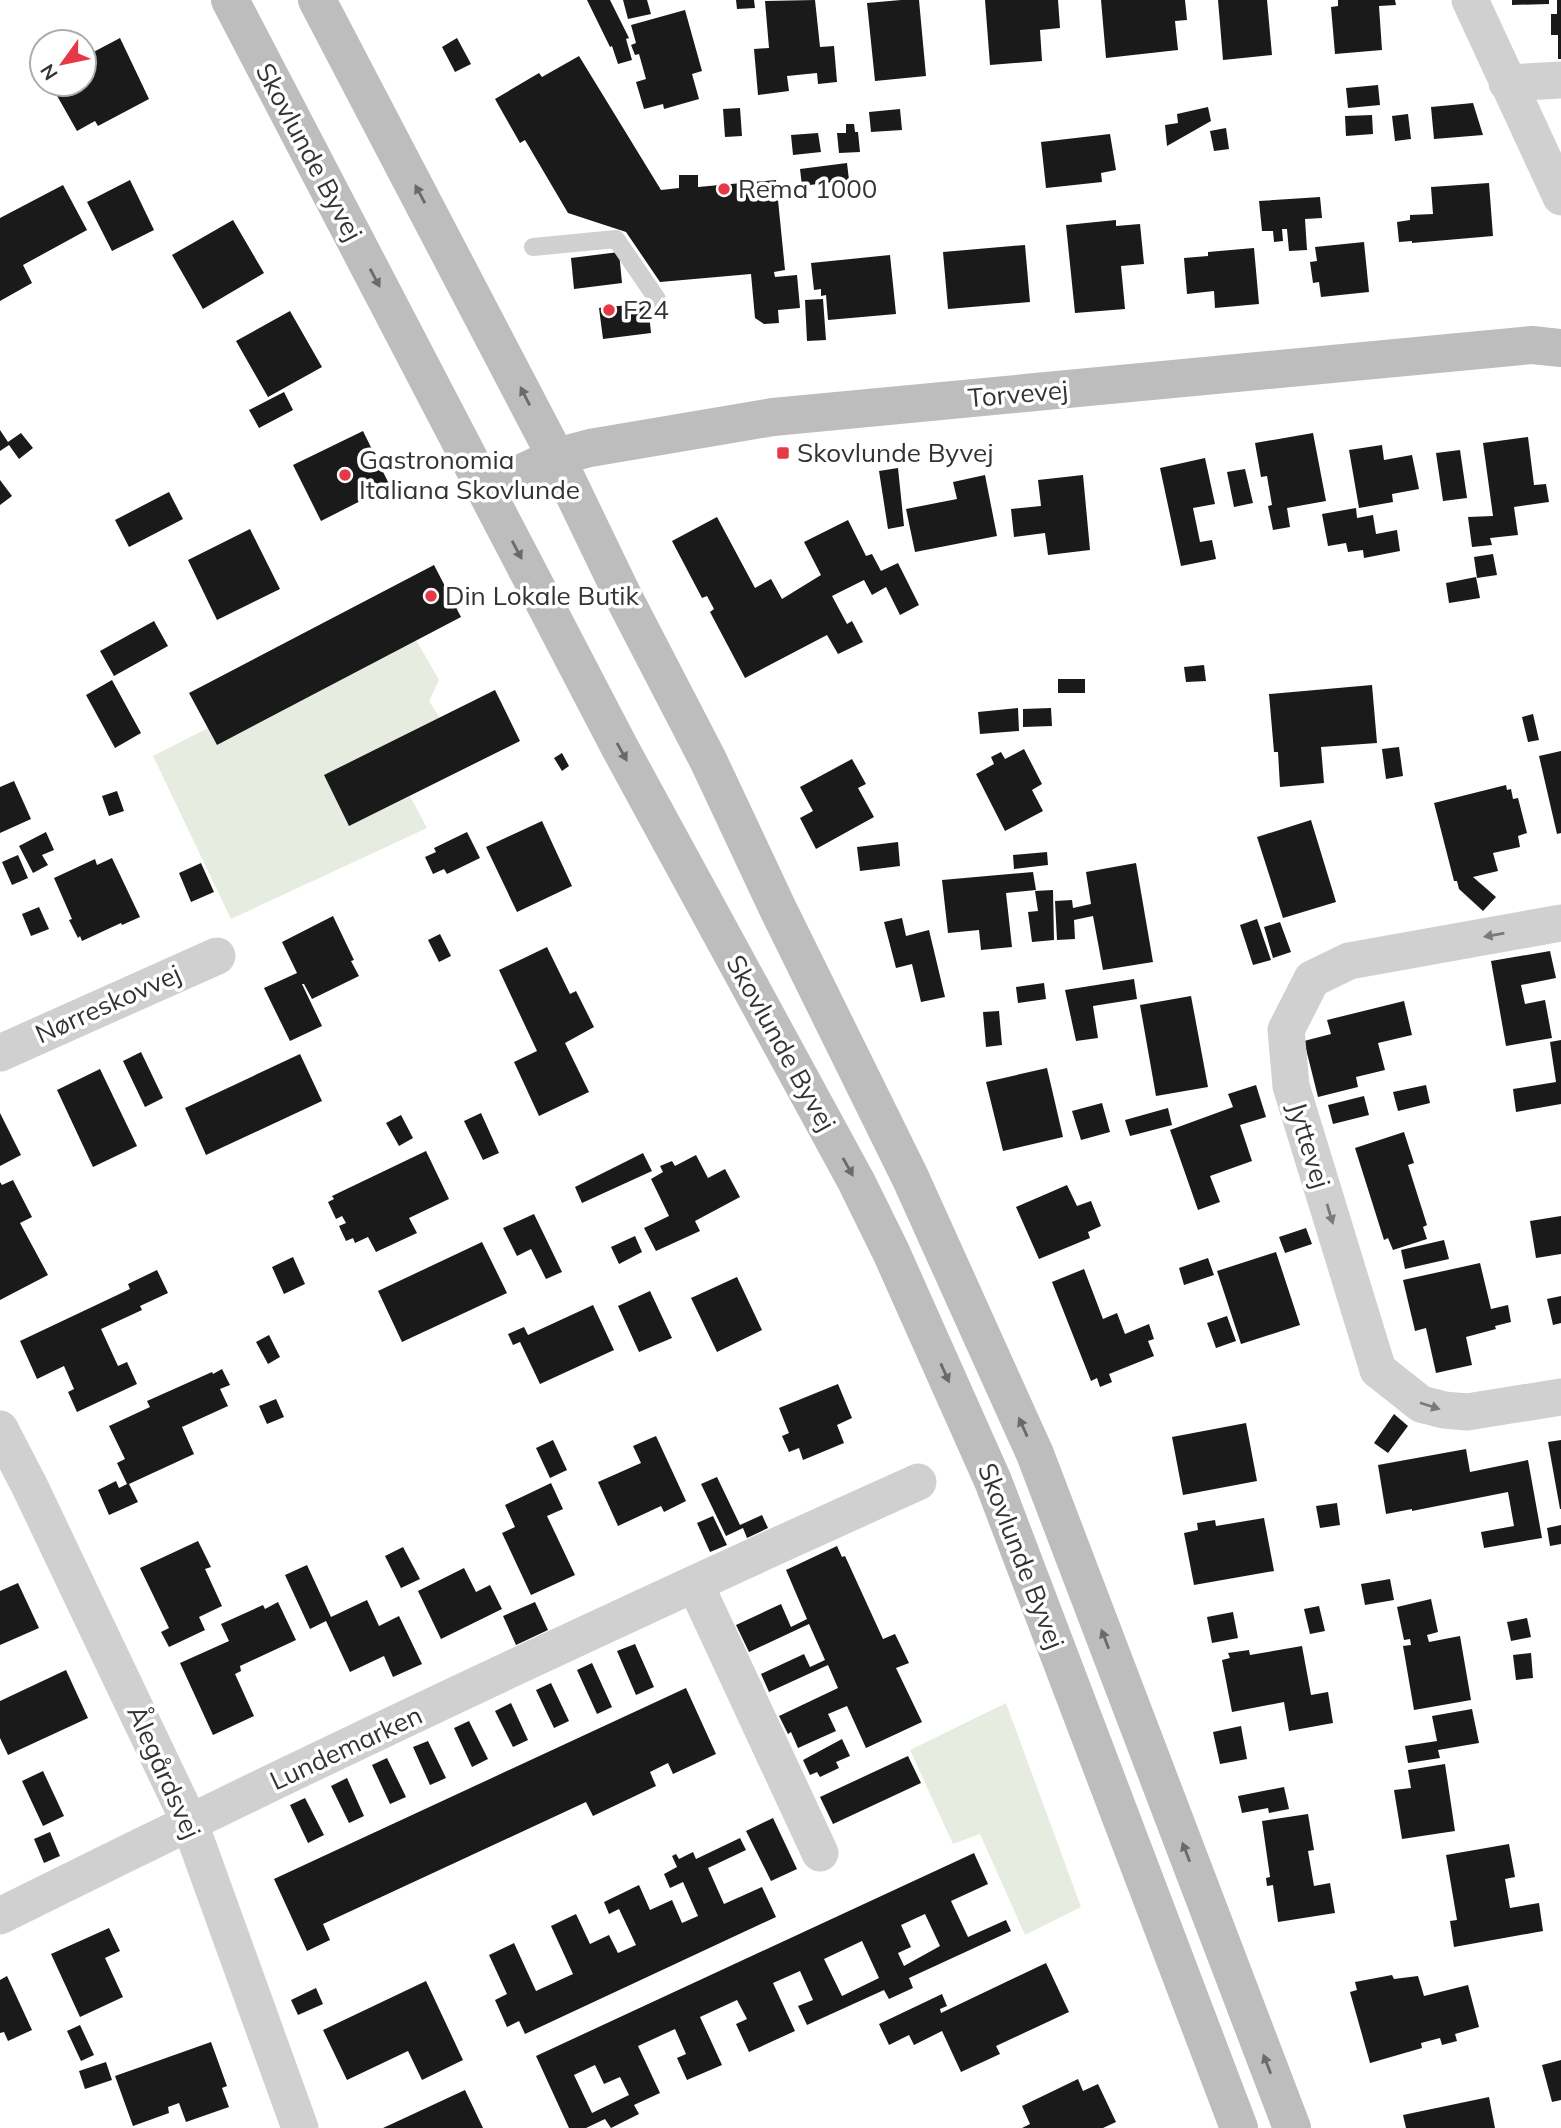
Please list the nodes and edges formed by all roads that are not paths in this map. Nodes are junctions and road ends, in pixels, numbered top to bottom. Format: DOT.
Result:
graph roads {
  1 [pos="230,0"];
  2 [pos="317,0"];
  3 [pos="1470,0"];
  4 [pos="1561,79"];
  5 [pos="1507,83"];
  6 [pos="1561,197"];
  7 [pos="533,247"];
  8 [pos="657,299"];
  9 [pos="1561,348"];
  10 [pos="556,457"];
  11 [pos="485,490"];
  12 [pos="1561,923"];
  13 [pos="217,956"];
  14 [pos="0,1052"];
  15 [pos="1561,1397"];
  16 [pos="0,1429"];
  17 [pos="918,1482"];
  18 [pos="695,1584"];
  19 [pos="189,1821"];
  20 [pos="820,1853"];
  21 [pos="0,1916"];
  22 [pos="300,2128"];
  23 [pos="1239,2128"];
  24 [pos="1292,2128"];
  1 -- 11 [label="main road, Skovlunde Byvej, one-way"];
  10 -- 2 [label="main road, Skovlunde Byvej, one-way"];
  3 -- 5 [label="street"];
  4 -- 5 [label="street"];
  5 -- 6 [label="street"];
  7 -- 8 [label="lane"];
  9 -- 10 [label="main road, Torvevej"];
  10 -- 11 [label="main road, Torvevej"];
  24 -- 10 [label="main road, Skovlunde Byvej, one-way"];
  11 -- 23 [label="main road, Skovlunde Byvej, one-way"];
  12 -- 15 [label="street, Jyttevej, one-way"];
  13 -- 14 [label="street, Nørreskovvej"];
  16 -- 19 [label="street, Ålegårdsvej"];
  17 -- 18 [label="street, Lundemarken"];
  18 -- 19 [label="street, Lundemarken"];
  18 -- 20 [label="street"];
  19 -- 21 [label="street, Lundemarken"];
  19 -- 22 [label="street, Ålegårdsvej"];
}
